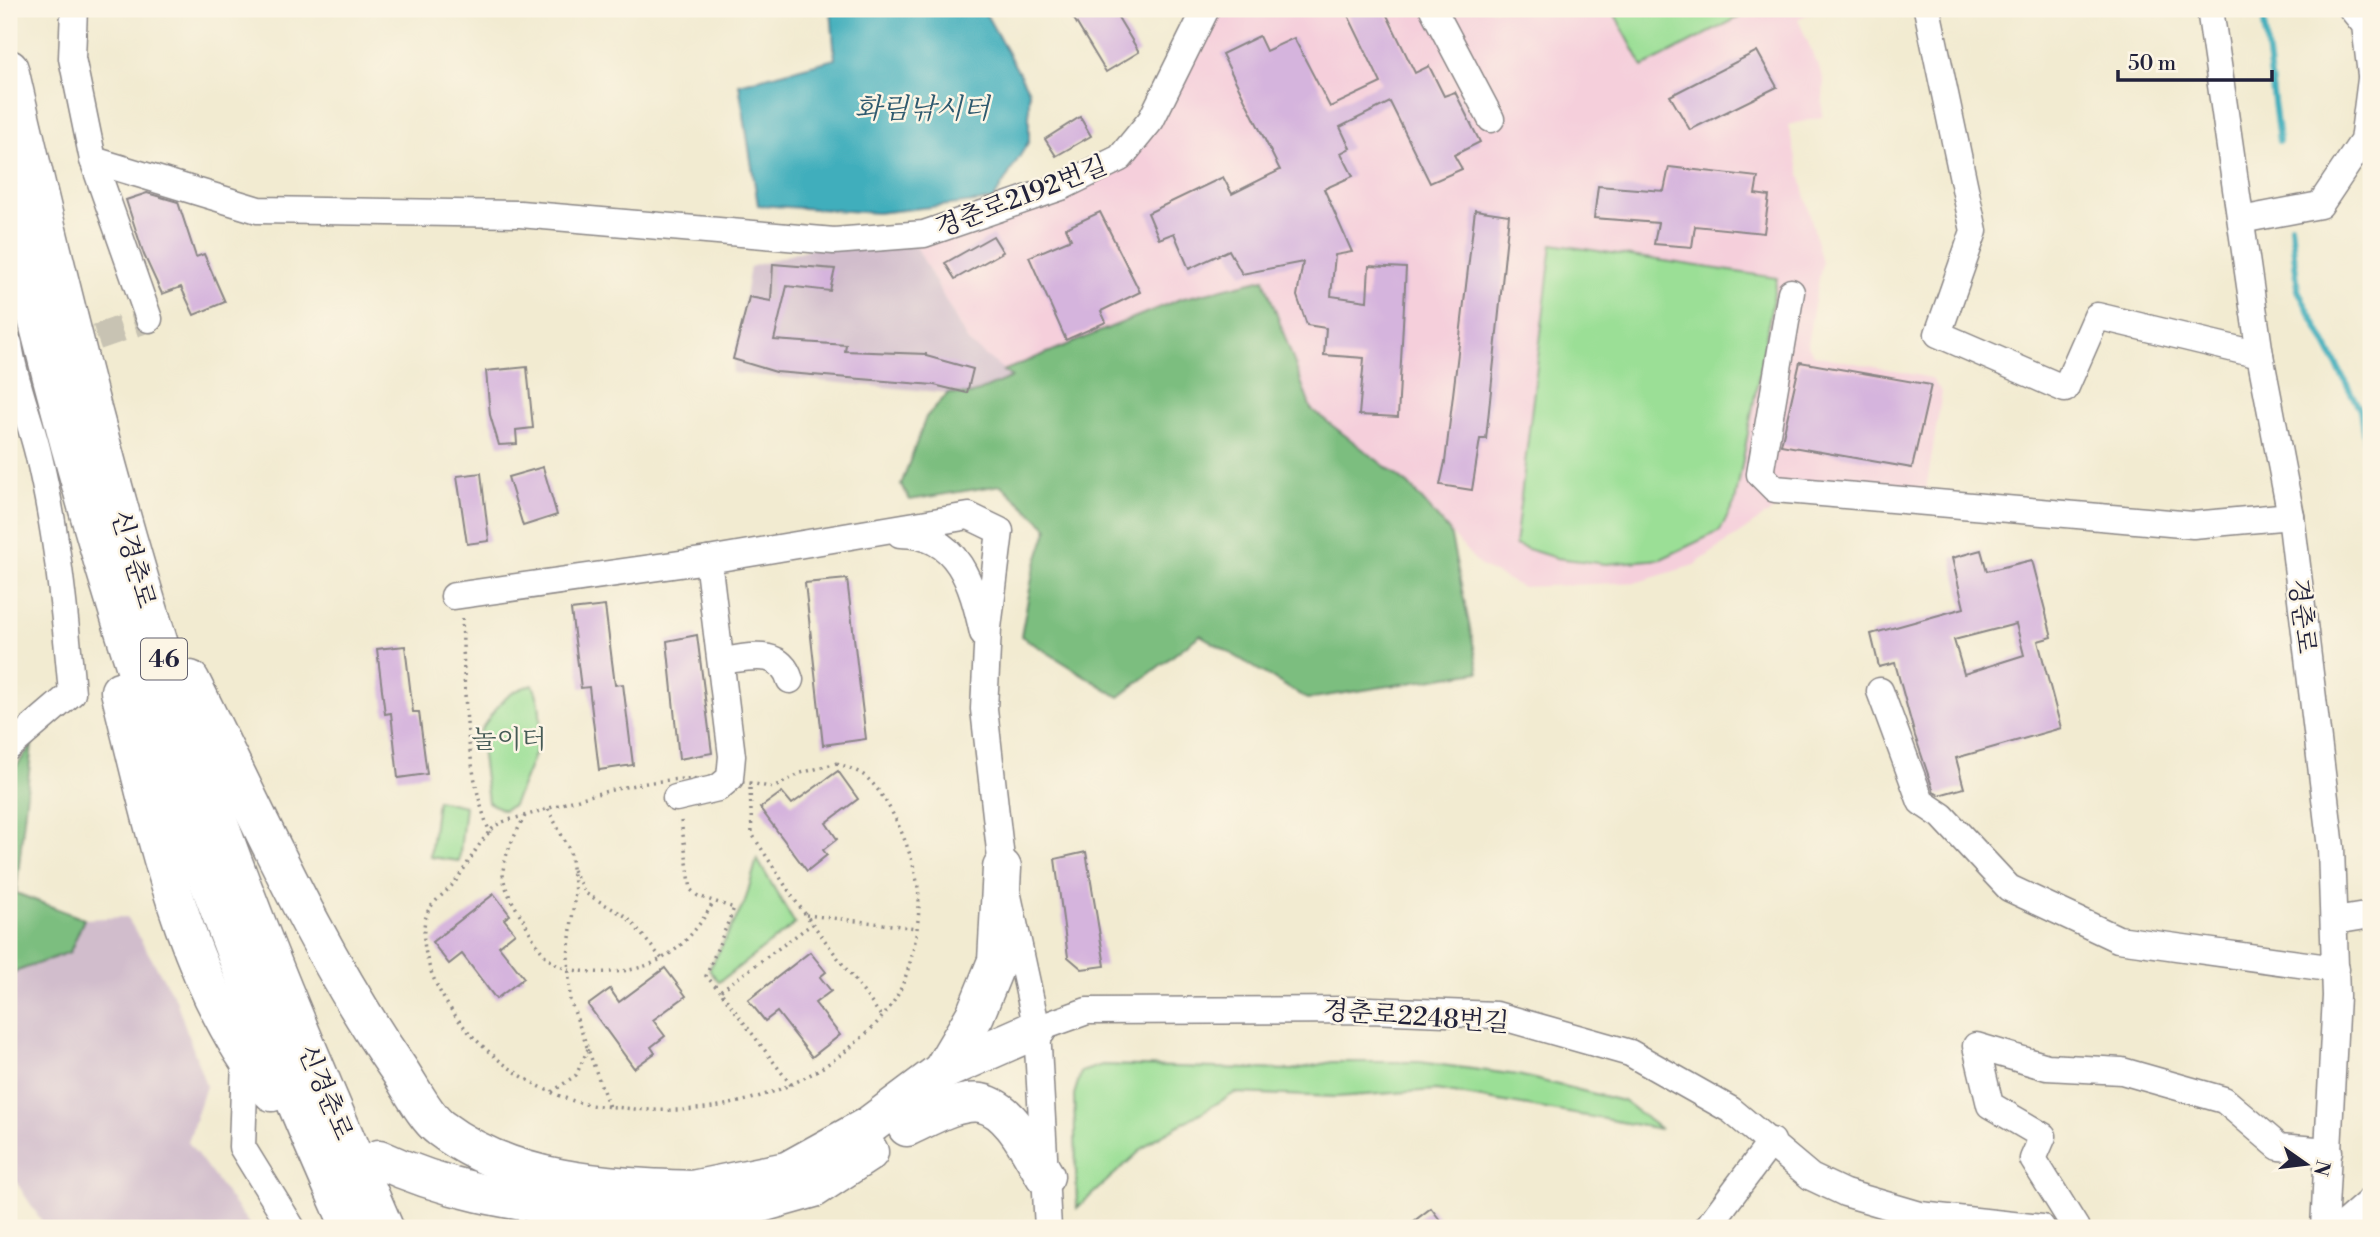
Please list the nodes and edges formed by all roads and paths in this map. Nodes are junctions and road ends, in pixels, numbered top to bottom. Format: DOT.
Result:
graph roads {
  1 [pos="74,9"];
  2 [pos="1206,9"];
  3 [pos="1433,9"];
  4 [pos="1927,9"];
  5 [pos="2210,9"];
  6 [pos="2352,9"];
  7 [pos="9,69"];
  8 [pos="2371,77"];
  9 [pos="1491,119"];
  10 [pos="93,160"];
  11 [pos="9,201"];
  12 [pos="2241,220"];
  13 [pos="1791,292"];
  14 [pos="149,318"];
  15 [pos="9,344"];
  16 [pos="2260,355"];
  17 [pos="79,483"];
  18 [pos="2291,516"];
  19 [pos="860,534"];
  20 [pos="708,561"];
  21 [pos="138,575"];
  22 [pos="457,596"];
  23 [pos="987,653"];
  24 [pos="720,661"];
  25 [pos="790,680"];
  26 [pos="1880,691"];
  27 [pos="9,747"];
  28 [pos="740,780"];
  29 [pos="548,808"];
  30 [pos="678,809"];
  31 [pos="524,816"];
  32 [pos="490,833"];
  33 [pos="572,868"];
  34 [pos="1002,868"];
  35 [pos="714,901"];
  36 [pos="806,915"];
  37 [pos="2371,915"];
  38 [pos="2335,921"];
  39 [pos="812,924"];
  40 [pos="917,928"];
  41 [pos="663,960"];
  42 [pos="569,969"];
  43 [pos="2336,969"];
  44 [pos="723,995"];
  45 [pos="882,1017"];
  46 [pos="1037,1029"];
  47 [pos="588,1049"];
  48 [pos="245,1060"];
  49 [pos="942,1071"];
  50 [pos="791,1085"];
  51 [pos="272,1092"];
  52 [pos="552,1092"];
  53 [pos="609,1107"];
  54 [pos="907,1126"];
  55 [pos="1772,1141"];
  56 [pos="2329,1151"];
  57 [pos="379,1159"];
  58 [pos="1045,1176"];
  59 [pos="2371,1200"];
  60 [pos="688,1205"];
  61 [pos="610,1215"];
  62 [pos="292,1228"];
  63 [pos="351,1228"];
  64 [pos="384,1228"];
  65 [pos="570,1228"];
  66 [pos="645,1228"];
  67 [pos="1048,1228"];
  68 [pos="1707,1228"];
  69 [pos="2042,1228"];
  70 [pos="2076,1228"];
  71 [pos="2324,1228"];
  72 [pos="2339,1228"];
  1 -- 10 [label="street"];
  2 -- 10 [label="street, 경춘로2192번길"];
  3 -- 9 [label="street"];
  4 -- 16 [label="street"];
  5 -- 12 [label="street, 경춘로"];
  6 -- 8 [label="street"];
  7 -- 21 [label="highway, 신경춘로 / 46"];
  8 -- 12 [label="street"];
  10 -- 14 [label="street"];
  11 -- 17 [label="highway, 신경춘로 / 46"];
  12 -- 16 [label="street, 경춘로"];
  13 -- 18 [label="street"];
  15 -- 27 [label="street"];
  16 -- 18 [label="street, 경춘로"];
  17 -- 48 [label="highway"];
  17 -- 63 [label="highway, 신경춘로 / 46"];
  18 -- 38 [label="street, 경춘로"];
  19 -- 20 [label="street"];
  19 -- 23 [label="street"];
  19 -- 23 [label="street"];
  20 -- 22 [label="street"];
  20 -- 24 [label="street"];
  21 -- 60 [label="highway"];
  21 -- 64 [label="highway, 신경춘로 / 46"];
  22 -- 32 [label="path"];
  23 -- 34 [label="street"];
  24 -- 25 [label="street"];
  24 -- 28 [label="street"];
  26 -- 43 [label="street"];
  28 -- 29 [label="path"];
  28 -- 30 [label="street"];
  28 -- 36 [label="path"];
  28 -- 40 [label="path"];
  29 -- 31 [label="path"];
  29 -- 33 [label="path"];
  30 -- 35 [label="path"];
  31 -- 32 [label="path"];
  31 -- 42 [label="path"];
  32 -- 52 [label="path"];
  33 -- 41 [label="path"];
  33 -- 42 [label="path"];
  34 -- 46 [label="street"];
  34 -- 49 [label="highway"];
  35 -- 41 [label="path"];
  35 -- 44 [label="path"];
  36 -- 39 [label="path"];
  36 -- 40 [label="path"];
  37 -- 38 [label="street"];
  38 -- 43 [label="street, 경춘로"];
  39 -- 44 [label="path"];
  39 -- 45 [label="path"];
  40 -- 45 [label="path"];
  41 -- 42 [label="path"];
  42 -- 47 [label="path"];
  43 -- 56 [label="street, 경춘로"];
  44 -- 50 [label="path"];
  45 -- 50 [label="path"];
  46 -- 49 [label="highway"];
  46 -- 54 [label="highway"];
  46 -- 55 [label="street, 경춘로2248번길"];
  46 -- 58 [label="street"];
  47 -- 52 [label="path"];
  47 -- 53 [label="path"];
  48 -- 51 [label="highway"];
  48 -- 62 [label="street"];
  49 -- 60 [label="highway"];
  50 -- 53 [label="path"];
  52 -- 53 [label="path"];
  54 -- 58 [label="highway"];
  54 -- 60 [label="highway"];
  55 -- 68 [label="street"];
  55 -- 69 [label="street, 경춘로2248번길"];
  56 -- 70 [label="street"];
  56 -- 71 [label="street, 경춘로"];
  57 -- 61 [label="highway"];
  58 -- 67 [label="street"];
  59 -- 72 [label="street"];
  60 -- 61 [label="highway"];
  60 -- 66 [label="highway"];
  61 -- 65 [label="highway"];
}
